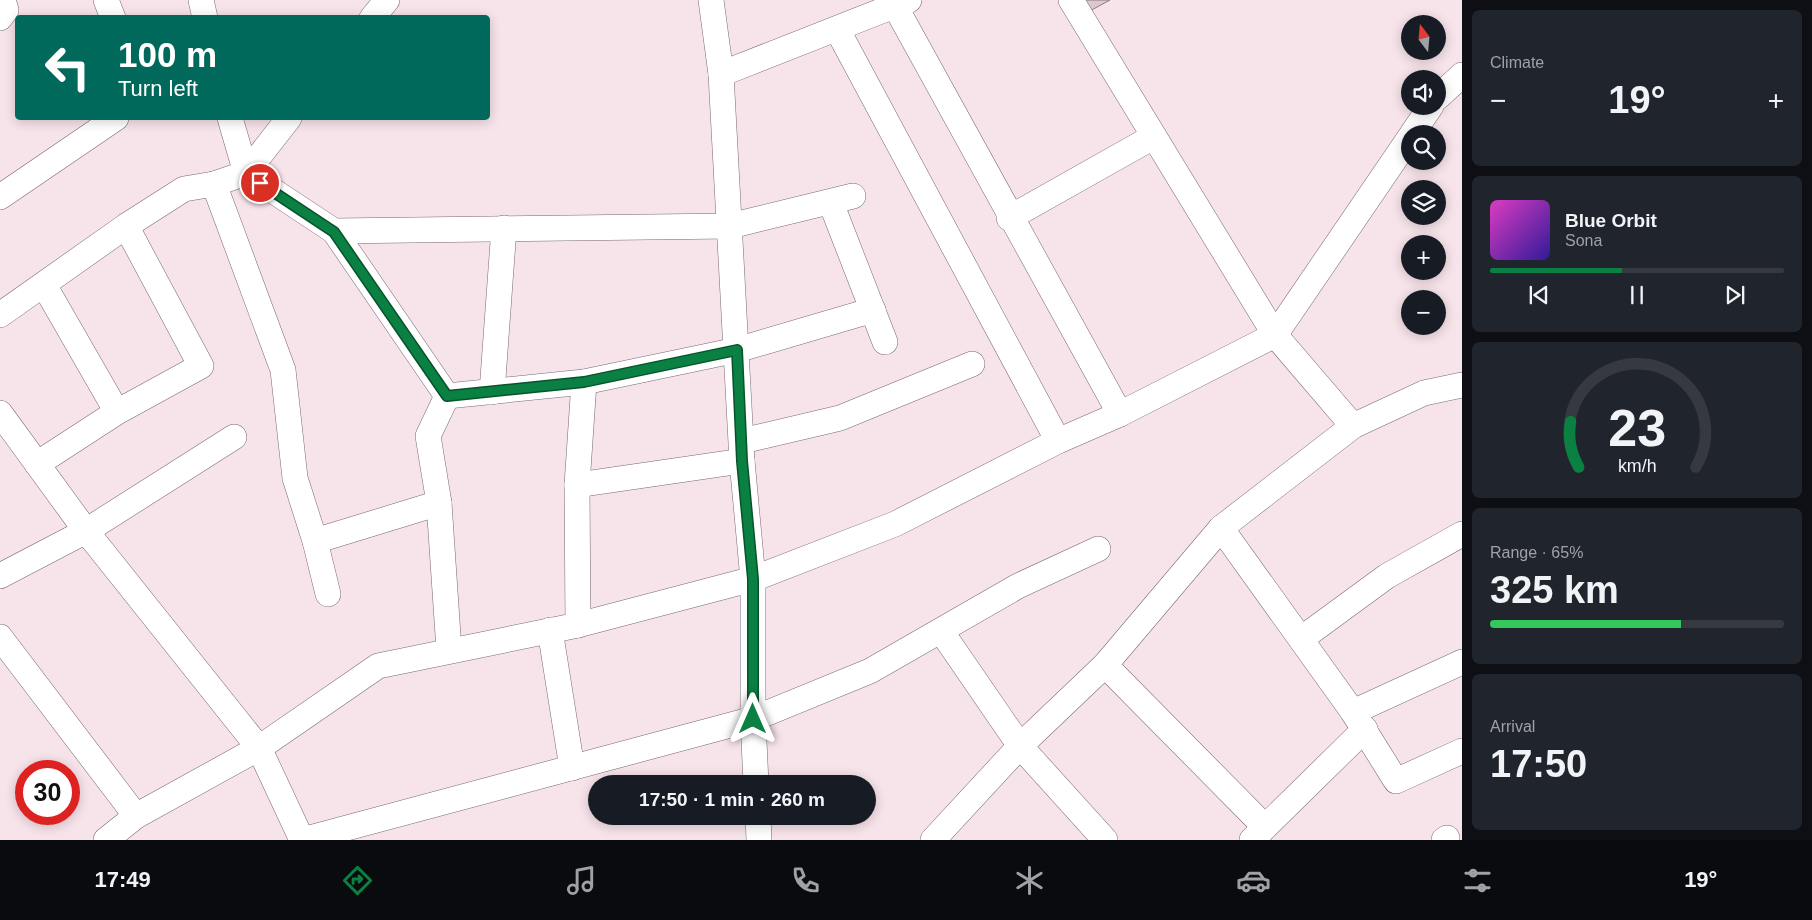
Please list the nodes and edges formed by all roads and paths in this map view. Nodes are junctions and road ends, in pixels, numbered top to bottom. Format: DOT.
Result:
graph roads {
  1 [pos="2,0"];
  2 [pos="106,0"];
  3 [pos="201,0"];
  4 [pos="387,0"];
  5 [pos="711,0"];
  6 [pos="1071,0"];
  7 [pos="902,3"];
  8 [pos="112,15"];
  9 [pos="204,15"];
  10 [pos="374,15"];
  11 [pos="0,18"];
  12 [pos="837,28"];
  13 [pos="721,74"];
  14 [pos="1462,75"];
  15 [pos="1446,90"];
  16 [pos="113,120"];
  17 [pos="231,120"];
  18 [pos="286,120"];
  19 [pos="1153,136"];
  20 [pos="1401,150"];
  21 [pos="246,173"];
  22 [pos="214,184"];
  23 [pos="0,196"];
  24 [pos="1010,218"];
  25 [pos="126,226"];
  26 [pos="730,226"];
  27 [pos="504,228"];
  28 [pos="334,232"];
  29 [pos="44,285"];
  30 [pos="873,310"];
  31 [pos="0,314"];
  32 [pos="1275,335"];
  33 [pos="885,342"];
  34 [pos="737,350"];
  35 [pos="972,364"];
  36 [pos="584,382"];
  37 [pos="1462,385"];
  38 [pos="492,392"];
  39 [pos="447,396"];
  40 [pos="117,412"];
  41 [pos="0,413"];
  42 [pos="1120,414"];
  43 [pos="1353,426"];
  44 [pos="234,438"];
  45 [pos="1058,441"];
  46 [pos="742,451"];
  47 [pos="37,464"];
  48 [pos="577,485"];
  49 [pos="439,503"];
  50 [pos="1221,528"];
  51 [pos="86,531"];
  52 [pos="1462,534"];
  53 [pos="315,541"];
  54 [pos="1098,548"];
  55 [pos="0,576"];
  56 [pos="753,579"];
  57 [pos="328,594"];
  58 [pos="578,625"];
  59 [pos="550,630"];
  60 [pos="941,631"];
  61 [pos="0,637"];
  62 [pos="1301,639"];
  63 [pos="449,650"];
  64 [pos="1462,662"];
  65 [pos="1105,665"];
  66 [pos="753,719"];
  67 [pos="1359,721"];
  68 [pos="1020,746"];
  69 [pos="259,748"];
  70 [pos="1462,751"];
  71 [pos="572,768"];
  72 [pos="756,775"];
  73 [pos="136,816"];
  74 [pos="758,825"];
  75 [pos="1259,834"];
  76 [pos="946,836"];
  77 [pos="106,840"];
  78 [pos="302,840"];
  79 [pos="759,840"];
  80 [pos="1104,840"];
  1 -- 11 [label="street"];
  2 -- 8 [label="street"];
  3 -- 9 [label="street"];
  4 -- 10 [label="street"];
  5 -- 13 [label="street"];
  6 -- 19 [label="street"];
  7 -- 12 [label="street"];
  7 -- 24 [label="street"];
  12 -- 13 [label="street"];
  12 -- 45 [label="street"];
  13 -- 26 [label="street"];
  14 -- 15 [label="street"];
  16 -- 23 [label="street"];
  17 -- 21 [label="street"];
  18 -- 21 [label="street"];
  19 -- 24 [label="street"];
  19 -- 32 [label="street"];
  20 -- 32 [label="street"];
  21 -- 22 [label="street"];
  21 -- 28 [label="street"];
  22 -- 25 [label="street"];
  22 -- 53 [label="street"];
  24 -- 42 [label="street"];
  25 -- 29 [label="street"];
  25 -- 40 [label="street"];
  26 -- 27 [label="street"];
  26 -- 30 [label="street"];
  26 -- 34 [label="street"];
  27 -- 28 [label="street"];
  27 -- 38 [label="street"];
  28 -- 39 [label="street"];
  29 -- 31 [label="street"];
  29 -- 40 [label="street"];
  30 -- 33 [label="street"];
  30 -- 34 [label="street"];
  32 -- 42 [label="street"];
  32 -- 43 [label="street"];
  34 -- 36 [label="street"];
  34 -- 46 [label="street"];
  35 -- 46 [label="street"];
  36 -- 38 [label="street"];
  36 -- 48 [label="street"];
  37 -- 43 [label="street"];
  38 -- 39 [label="street"];
  39 -- 49 [label="street"];
  40 -- 47 [label="street"];
  41 -- 47 [label="street"];
  42 -- 45 [label="street"];
  43 -- 50 [label="street"];
  44 -- 51 [label="street"];
  45 -- 56 [label="street"];
  46 -- 48 [label="street"];
  46 -- 56 [label="street"];
  47 -- 51 [label="street"];
  48 -- 58 [label="street"];
  49 -- 53 [label="street"];
  49 -- 63 [label="street"];
  50 -- 62 [label="street"];
  50 -- 65 [label="street"];
  51 -- 55 [label="street"];
  51 -- 69 [label="street"];
  52 -- 62 [label="street"];
  53 -- 57 [label="street"];
  54 -- 60 [label="street"];
  56 -- 58 [label="street"];
  56 -- 66 [label="street"];
  58 -- 59 [label="street"];
  59 -- 63 [label="street"];
  59 -- 71 [label="street"];
  60 -- 66 [label="street"];
  60 -- 68 [label="street"];
  61 -- 73 [label="street"];
  62 -- 67 [label="street"];
  63 -- 69 [label="street"];
  64 -- 67 [label="street"];
  65 -- 68 [label="street"];
  65 -- 75 [label="street"];
  66 -- 71 [label="street"];
  66 -- 72 [label="street"];
  67 -- 70 [label="street"];
  67 -- 75 [label="street"];
  68 -- 76 [label="street"];
  68 -- 80 [label="street"];
  69 -- 73 [label="street"];
  69 -- 78 [label="street"];
  71 -- 78 [label="street"];
  73 -- 77 [label="street"];
  74 -- 79 [label="street"];
}
